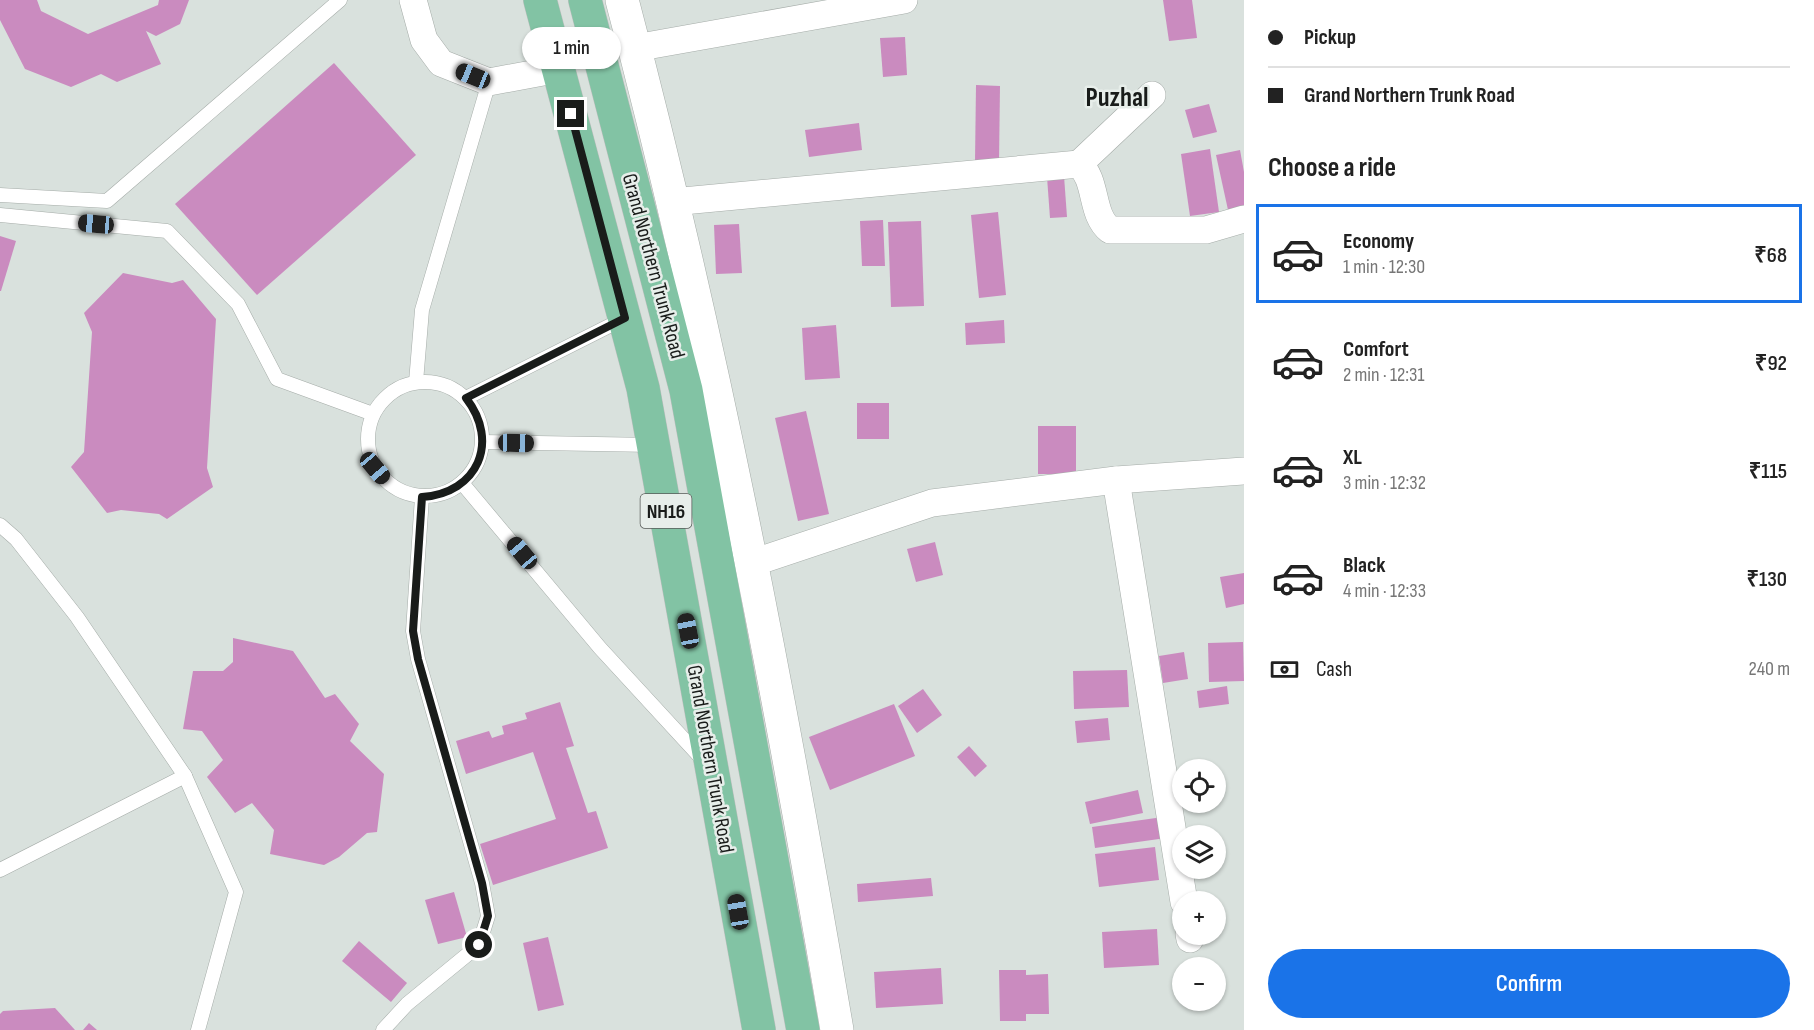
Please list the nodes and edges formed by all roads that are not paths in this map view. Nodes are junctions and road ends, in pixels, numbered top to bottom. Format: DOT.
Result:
graph roads {
  1 [pos="340,0"];
  2 [pos="413,0"];
  3 [pos="540,0"];
  4 [pos="585,0"];
  5 [pos="622,0"];
  6 [pos="904,0"];
  7 [pos="635,48"];
  8 [pos="559,69"];
  9 [pos="489,82"];
  10 [pos="1152,95"];
  11 [pos="1079,164"];
  12 [pos="0,195"];
  13 [pos="672,202"];
  14 [pos="0,215"];
  15 [pos="1244,219"];
  16 [pos="625,318"];
  17 [pos="416,382"];
  18 [pos="466,398"];
  19 [pos="373,414"];
  20 [pos="483,442"];
  21 [pos="654,445"];
  22 [pos="1244,471"];
  23 [pos="1116,480"];
  24 [pos="462,483"];
  25 [pos="422,497"];
  26 [pos="0,525"];
  27 [pos="752,563"];
  28 [pos="713,771"];
  29 [pos="185,776"];
  30 [pos="0,870"];
  31 [pos="1182,891"];
  32 [pos="198,1030"];
  33 [pos="383,1030"];
  34 [pos="759,1030"];
  35 [pos="803,1030"];
  36 [pos="837,1030"];
  1 -- 12 [label="lane"];
  2 -- 9 [label="street"];
  3 -- 8 [label="highway, Grand Northern Trunk Road / NH16"];
  4 -- 35 [label="highway, Grand Northern Trunk Road / NH16"];
  5 -- 7 [label="street"];
  6 -- 7 [label="street"];
  7 -- 13 [label="street"];
  8 -- 9 [label="street"];
  8 -- 16 [label="highway, Grand Northern Trunk Road / NH16"];
  9 -- 17 [label="lane"];
  10 -- 11 [label="street"];
  11 -- 13 [label="street"];
  11 -- 15 [label="street"];
  13 -- 27 [label="street"];
  14 -- 19 [label="lane"];
  16 -- 18 [label="lane"];
  16 -- 21 [label="highway, Grand Northern Trunk Road / NH16"];
  17 -- 18 [label="lane"];
  17 -- 19 [label="lane"];
  18 -- 20 [label="lane"];
  19 -- 25 [label="lane"];
  20 -- 21 [label="lane"];
  20 -- 24 [label="lane"];
  21 -- 28 [label="highway, Grand Northern Trunk Road / NH16"];
  22 -- 23 [label="street"];
  23 -- 27 [label="street"];
  23 -- 31 [label="street"];
  24 -- 25 [label="lane"];
  24 -- 28 [label="lane"];
  25 -- 33 [label="lane"];
  26 -- 29 [label="lane"];
  27 -- 36 [label="street"];
  28 -- 34 [label="highway, Grand Northern Trunk Road / NH16"];
  29 -- 30 [label="lane"];
  29 -- 32 [label="lane"];
}
